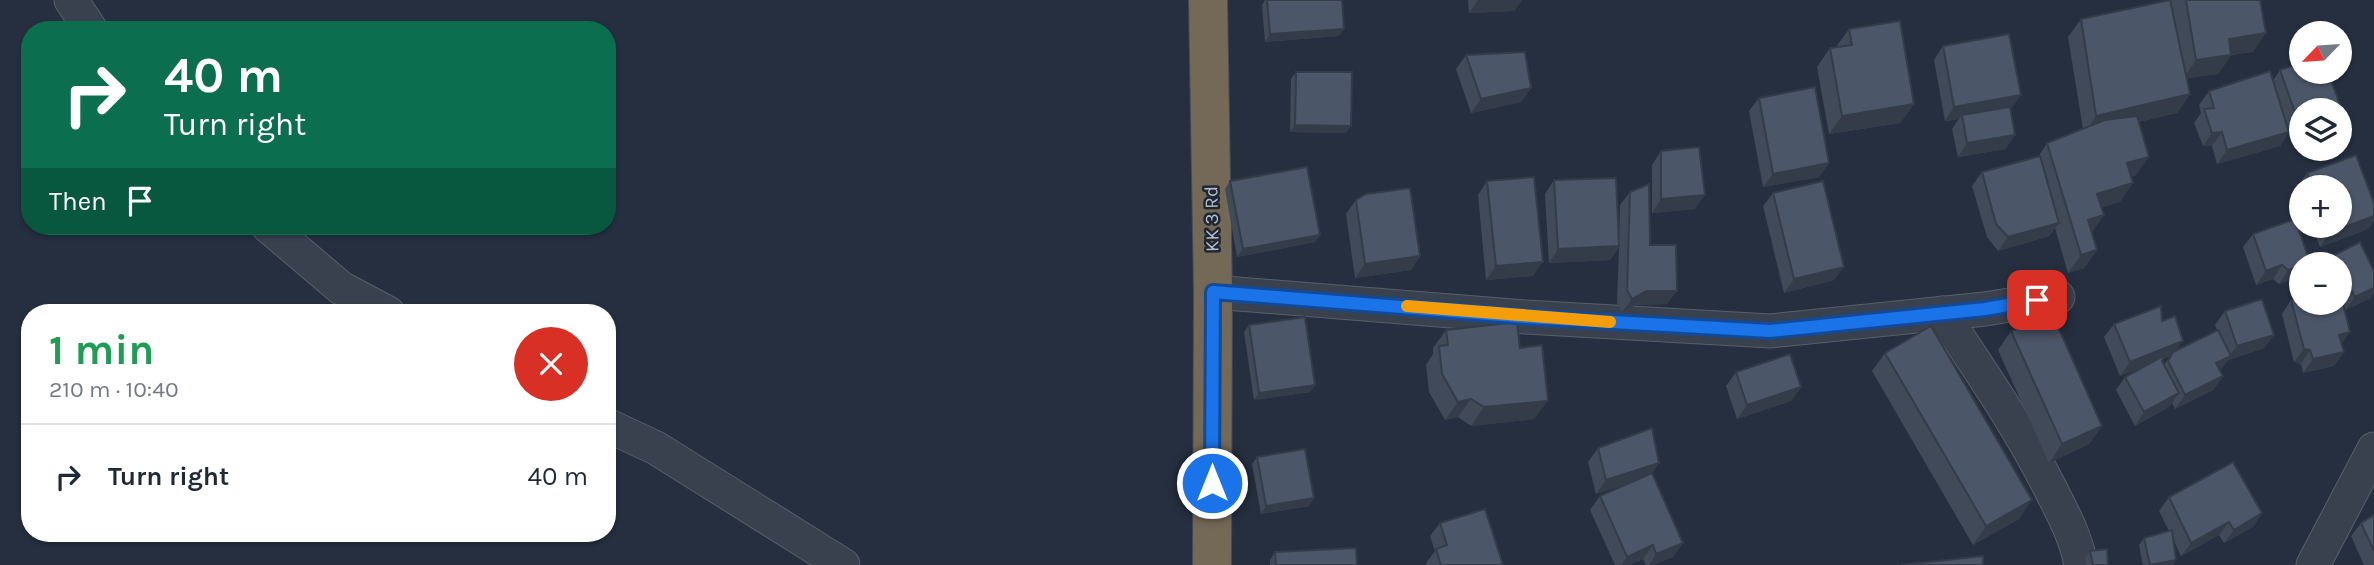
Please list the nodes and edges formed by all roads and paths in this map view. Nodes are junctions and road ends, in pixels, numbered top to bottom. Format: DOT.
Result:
graph roads {
  1 [pos="71,0"];
  2 [pos="1208,0"];
  3 [pos="85,21"];
  4 [pos="279,235"];
  5 [pos="1213,292"];
  6 [pos="2059,297"];
  7 [pos="371,304"];
  8 [pos="1942,313"];
  9 [pos="616,429"];
  10 [pos="2374,449"];
  11 [pos="843,565"];
  12 [pos="1212,565"];
  13 [pos="2081,565"];
  14 [pos="2313,565"];
  1 -- 3 [label="street"];
  2 -- 5 [label="highway, KK 3 Rd"];
  4 -- 7 [label="street"];
  5 -- 8 [label="street"];
  5 -- 12 [label="highway, KK 3 Rd"];
  6 -- 8 [label="street"];
  8 -- 13 [label="street"];
  9 -- 11 [label="street"];
  10 -- 14 [label="street"];
}
